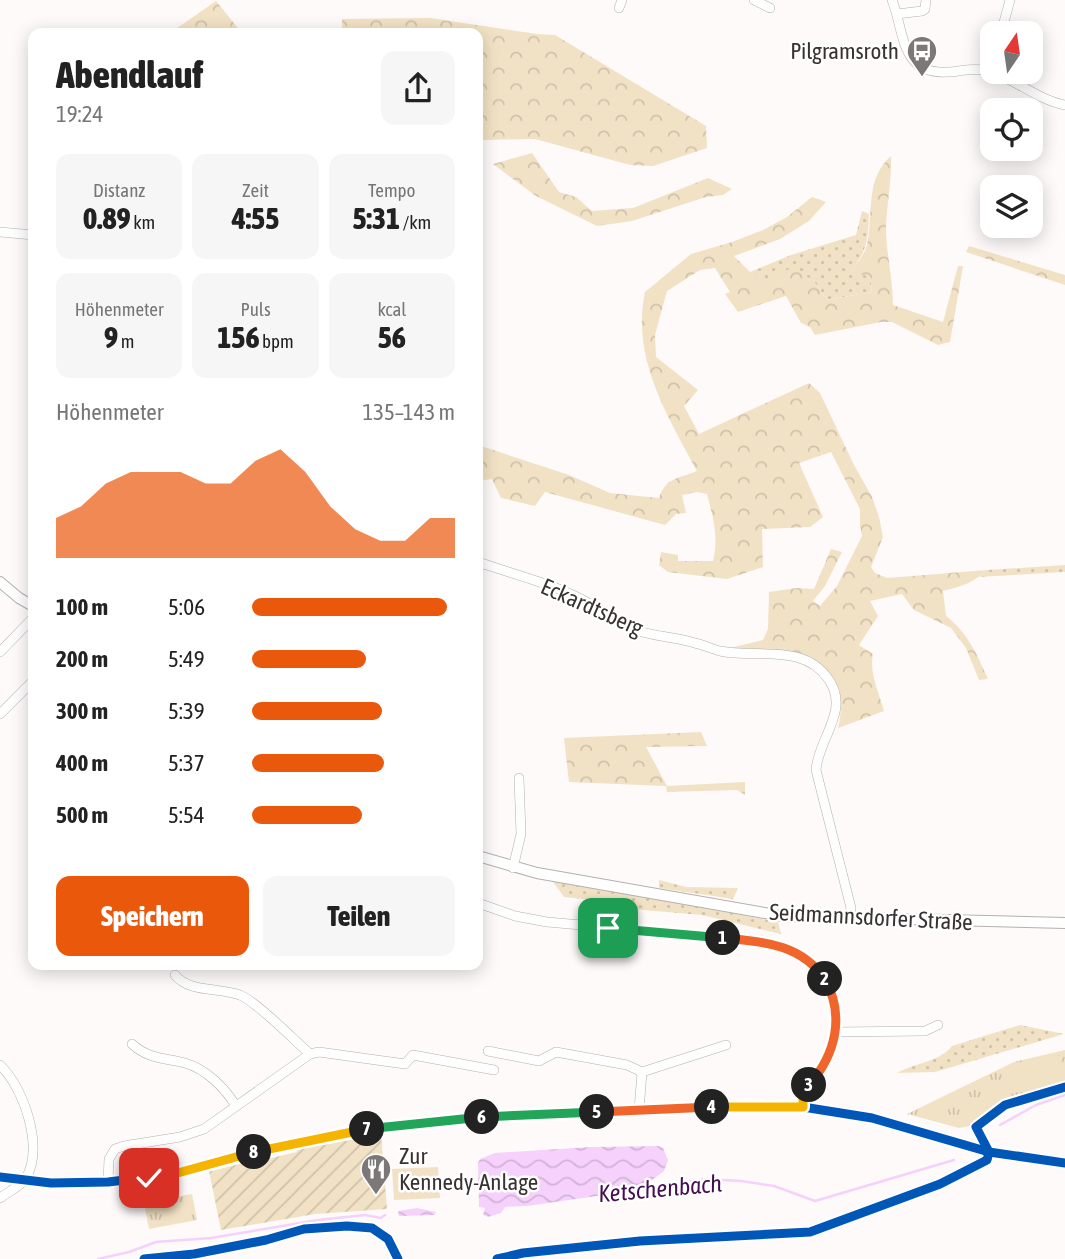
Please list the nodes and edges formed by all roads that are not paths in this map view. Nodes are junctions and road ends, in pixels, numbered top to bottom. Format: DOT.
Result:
graph roads {
  1 [pos="754,0"];
  2 [pos="892,0"];
  3 [pos="926,0"];
  4 [pos="1010,0"];
  5 [pos="770,8"];
  6 [pos="897,14"];
  7 [pos="1004,21"];
  8 [pos="980,70"];
  9 [pos="1014,84"];
  10 [pos="1065,105"];
  11 [pos="0,232"];
  12 [pos="28,235"];
  13 [pos="483,564"];
  14 [pos="0,582"];
  15 [pos="28,603"];
  16 [pos="28,623"];
  17 [pos="0,652"];
  18 [pos="28,686"];
  19 [pos="0,714"];
  20 [pos="519,778"];
  21 [pos="483,858"];
  22 [pos="513,867"];
  23 [pos="483,906"];
  24 [pos="849,919"];
  25 [pos="1065,923"];
  26 [pos="175,975"];
  27 [pos="938,1025"];
  28 [pos="835,1032"];
  29 [pos="132,1044"];
  30 [pos="726,1045"];
  31 [pos="488,1051"];
  32 [pos="310,1054"];
  33 [pos="0,1065"];
  34 [pos="494,1070"];
  35 [pos="642,1072"];
  36 [pos="236,1106"];
  37 [pos="803,1107"];
  38 [pos="639,1110"];
  39 [pos="1065,1163"];
  40 [pos="0,1177"];
  41 [pos="24,1181"];
  42 [pos="108,1182"];
  43 [pos="0,1198"];
  1 -- 5 [label="street"];
  2 -- 6 [label="street"];
  3 -- 6 [label="street"];
  4 -- 7 [label="street"];
  6 -- 8 [label="street"];
  9 -- 10 [label="street"];
  11 -- 12 [label="street"];
  13 -- 24 [label="street, Eckardtsberg"];
  14 -- 15 [label="street"];
  16 -- 17 [label="street"];
  18 -- 19 [label="street"];
  20 -- 22 [label="street"];
  21 -- 22 [label="street, Seidmannsdorfer Straße"];
  22 -- 24 [label="street, Seidmannsdorfer Straße"];
  23 -- 28 [label="street"];
  24 -- 25 [label="street, Seidmannsdorfer Straße"];
  26 -- 32 [label="street"];
  27 -- 28 [label="street"];
  28 -- 37 [label="street"];
  29 -- 36 [label="street"];
  30 -- 35 [label="street"];
  31 -- 35 [label="street"];
  32 -- 34 [label="street"];
  32 -- 36 [label="street"];
  33 -- 41 [label="street"];
  35 -- 38 [label="street"];
  36 -- 42 [label="street"];
  37 -- 38 [label="street"];
  37 -- 39 [label="street"];
  38 -- 42 [label="street"];
  40 -- 41 [label="street"];
  41 -- 42 [label="street"];
  41 -- 43 [label="street"];
}
